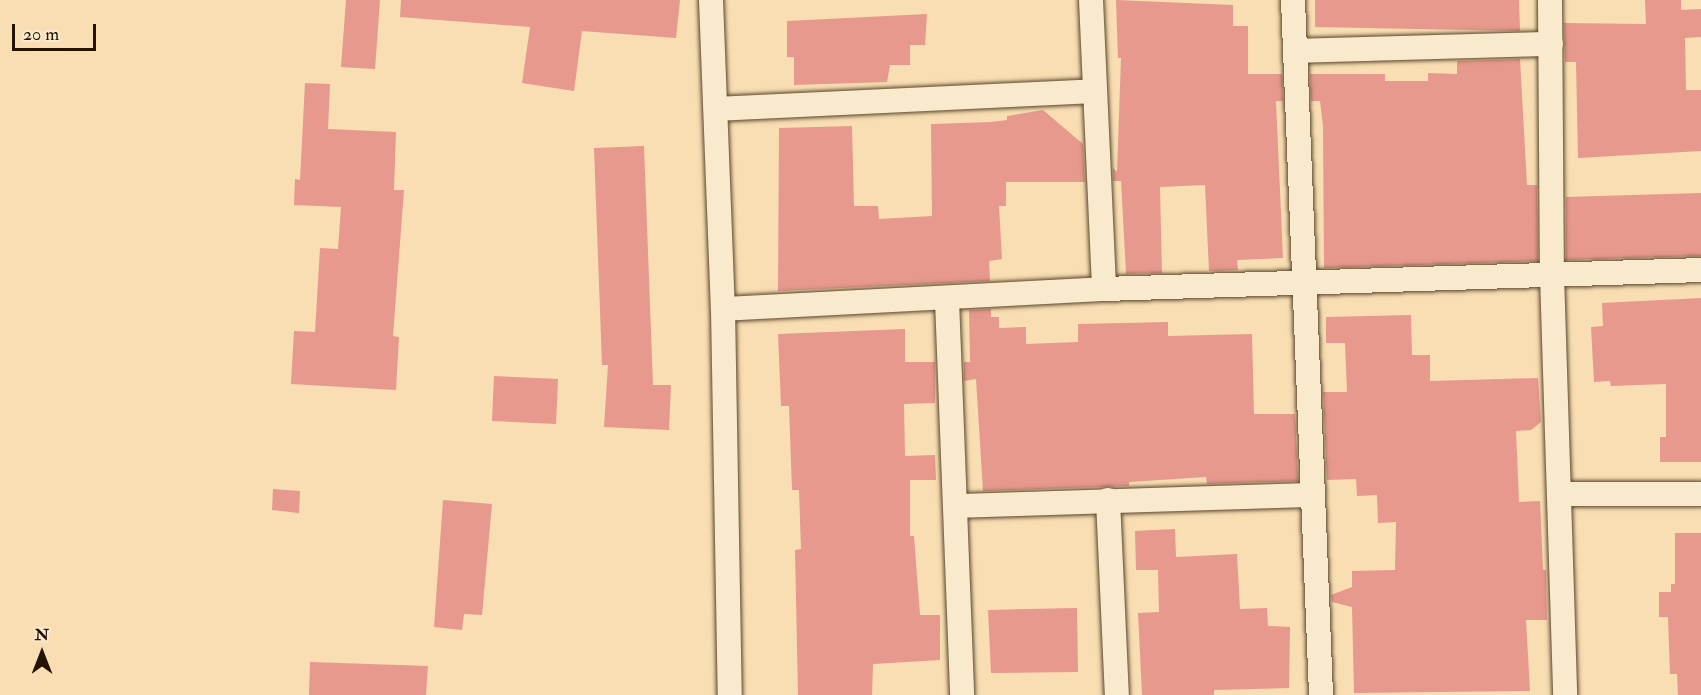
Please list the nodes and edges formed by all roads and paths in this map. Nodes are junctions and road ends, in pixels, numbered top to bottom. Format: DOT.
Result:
graph roads {
  1 [pos="711,0"];
  2 [pos="1091,0"];
  3 [pos="1293,0"];
  4 [pos="1550,0"];
  5 [pos="1551,44"];
  6 [pos="1295,51"];
  7 [pos="1094,91"];
  8 [pos="716,109"];
  9 [pos="1701,270"];
  10 [pos="1552,275"];
  11 [pos="1304,282"];
  12 [pos="1104,289"];
  13 [pos="947,300"];
  14 [pos="723,309"];
  15 [pos="1559,494"];
  16 [pos="1701,494"];
  17 [pos="1313,495"];
  18 [pos="1108,500"];
  19 [pos="957,506"];
  20 [pos="730,695"];
  21 [pos="962,695"];
  22 [pos="1117,695"];
  23 [pos="1321,695"];
  24 [pos="1565,695"];
  1 -- 8 [label="street"];
  2 -- 7 [label="street"];
  3 -- 6 [label="street"];
  4 -- 5 [label="street"];
  5 -- 6 [label="street"];
  5 -- 10 [label="street"];
  6 -- 11 [label="street"];
  7 -- 8 [label="street"];
  7 -- 12 [label="street"];
  8 -- 14 [label="street"];
  9 -- 10 [label="street"];
  10 -- 11 [label="street"];
  10 -- 15 [label="street"];
  11 -- 12 [label="street"];
  11 -- 17 [label="street"];
  12 -- 13 [label="street"];
  13 -- 14 [label="street"];
  13 -- 19 [label="street"];
  14 -- 20 [label="street"];
  15 -- 16 [label="street"];
  15 -- 24 [label="street"];
  17 -- 18 [label="street"];
  17 -- 23 [label="street"];
  18 -- 19 [label="street"];
  18 -- 22 [label="street"];
  19 -- 21 [label="street"];
}
